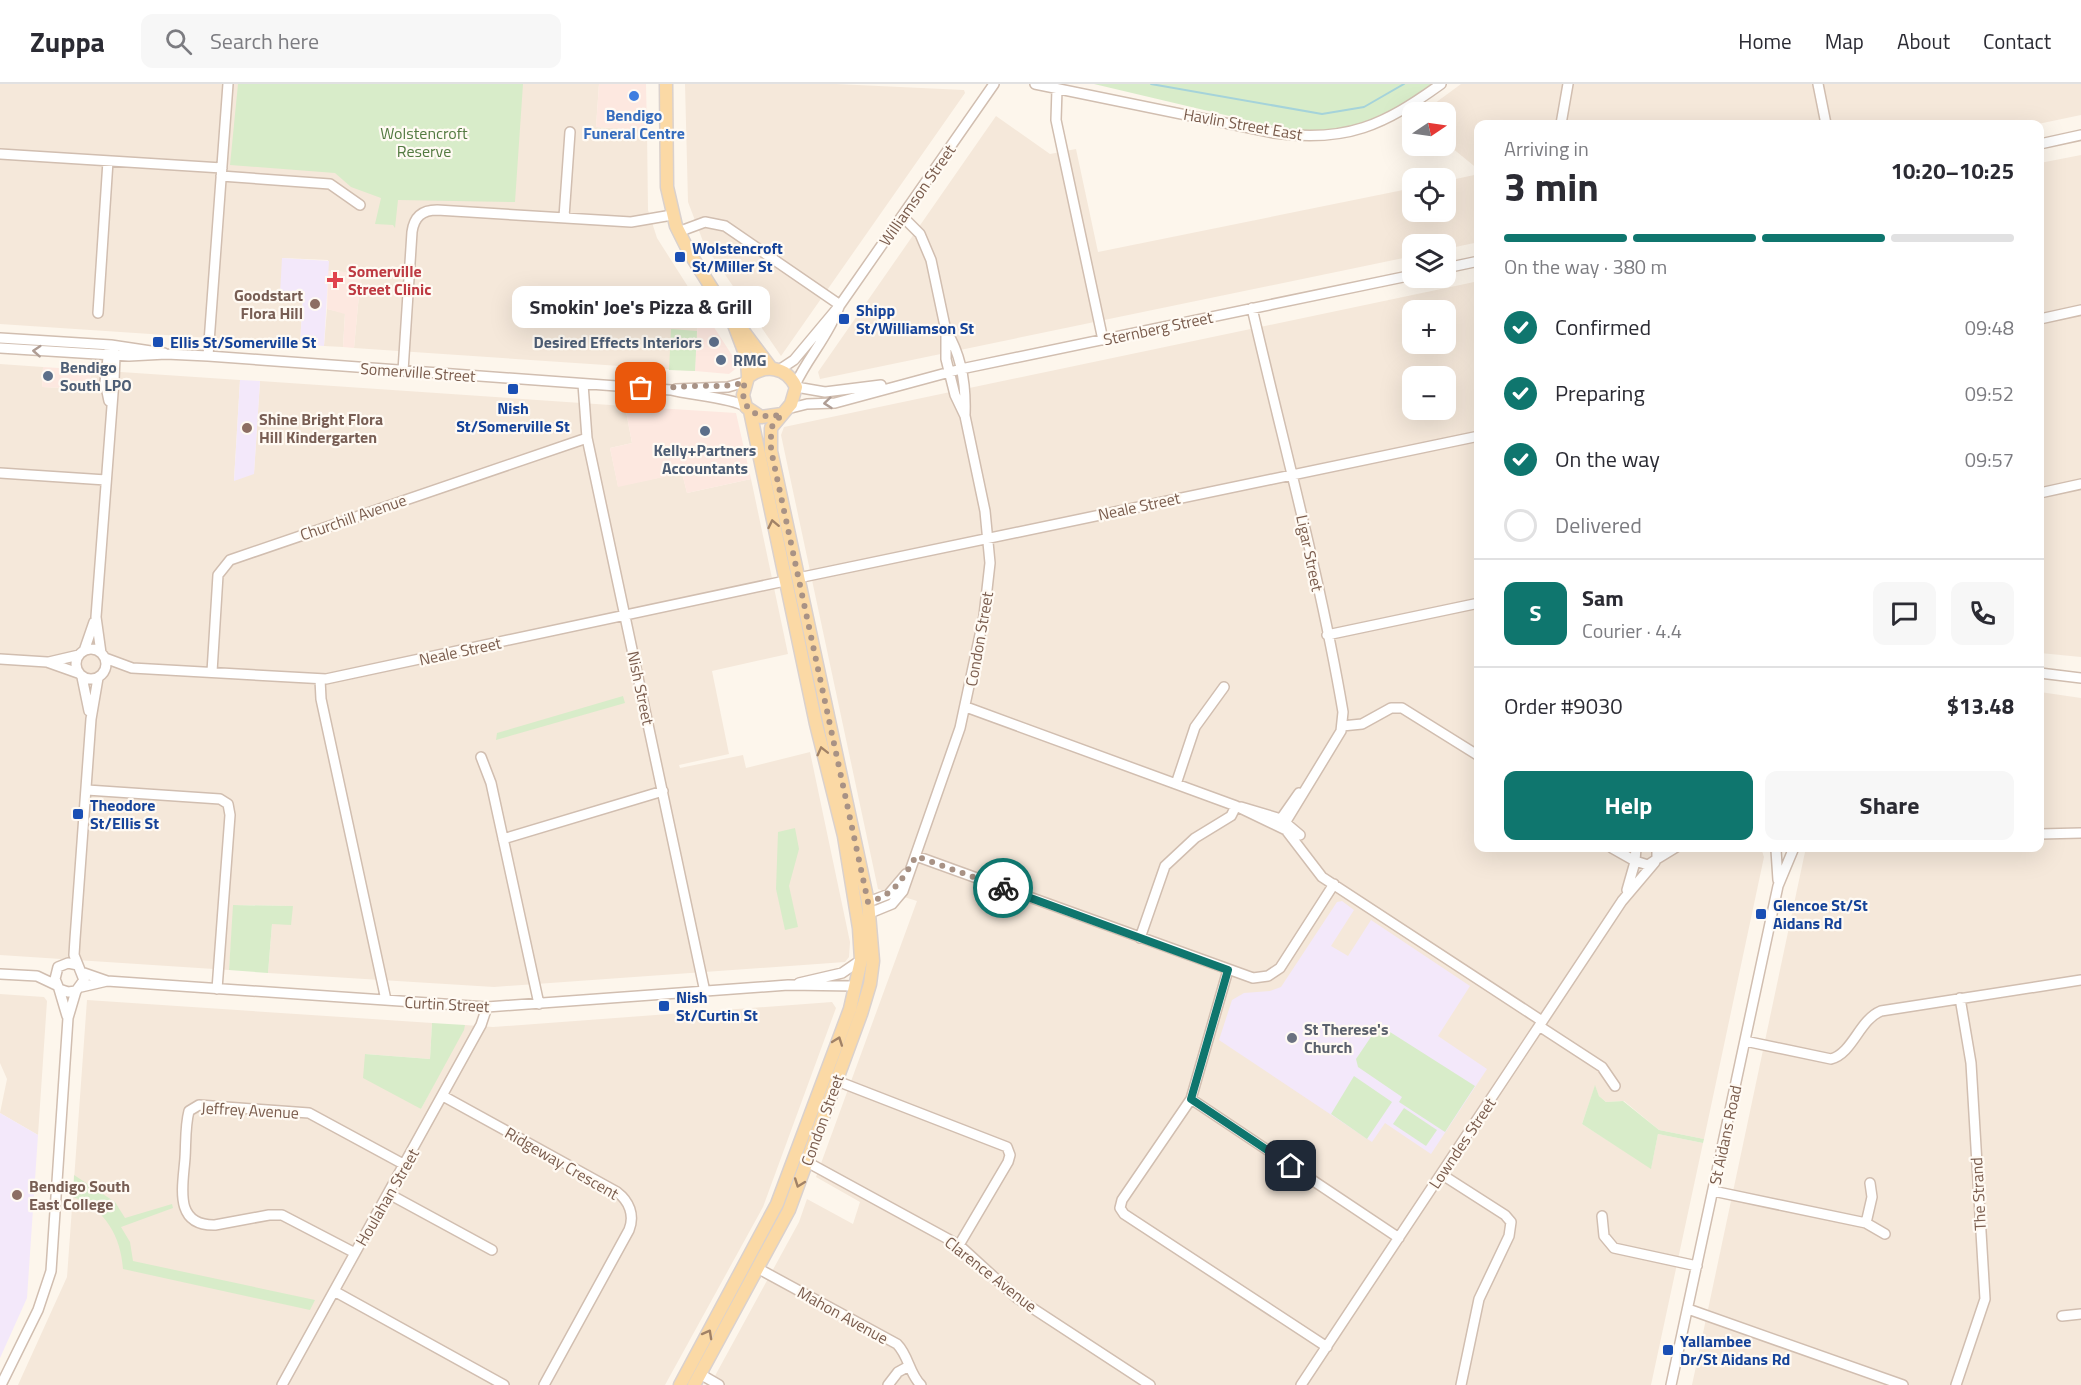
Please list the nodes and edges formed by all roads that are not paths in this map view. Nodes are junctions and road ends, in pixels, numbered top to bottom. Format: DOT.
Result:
graph roads {
  1 [pos="228,84"];
  2 [pos="666,84"];
  3 [pos="1035,84"];
  4 [pos="1441,84"];
  5 [pos="1568,84"];
  6 [pos="1818,84"];
  7 [pos="990,86"];
  8 [pos="1057,89"];
  9 [pos="1562,120"];
  10 [pos="1825,120"];
  11 [pos="570,132"];
  12 [pos="2081,135"];
  13 [pos="2044,143"];
  14 [pos="0,154"];
  15 [pos="108,160"];
  16 [pos="221,172"];
  17 [pos="360,206"];
  18 [pos="672,214"];
  19 [pos="902,216"];
  20 [pos="564,217"];
  21 [pos="678,232"];
  22 [pos="1474,262"];
  23 [pos="1456,266"];
  24 [pos="1402,277"];
  25 [pos="840,305"];
  26 [pos="1252,308"];
  27 [pos="2081,310"];
  28 [pos="98,313"];
  29 [pos="2044,318"];
  30 [pos="733,322"];
  31 [pos="946,331"];
  32 [pos="0,338"];
  33 [pos="1103,340"];
  34 [pos="111,345"];
  35 [pos="0,348"];
  36 [pos="166,354"];
  37 [pos="111,356"];
  38 [pos="208,356"];
  39 [pos="775,369"];
  40 [pos="961,369"];
  41 [pos="403,371"];
  42 [pos="949,372"];
  43 [pos="746,379"];
  44 [pos="904,382"];
  45 [pos="582,384"];
  46 [pos="796,386"];
  47 [pos="671,390"];
  48 [pos="748,409"];
  49 [pos="785,412"];
  50 [pos="965,416"];
  51 [pos="1474,437"];
  52 [pos="587,438"];
  53 [pos="0,473"];
  54 [pos="1293,475"];
  55 [pos="106,480"];
  56 [pos="2081,484"];
  57 [pos="2044,492"];
  58 [pos="989,537"];
  59 [pos="798,578"];
  60 [pos="785,581"];
  61 [pos="1474,604"];
  62 [pos="625,616"];
  63 [pos="96,617"];
  64 [pos="1327,635"];
  65 [pos="81,653"];
  66 [pos="103,655"];
  67 [pos="0,659"];
  68 [pos="46,662"];
  69 [pos="132,668"];
  70 [pos="212,672"];
  71 [pos="2044,673"];
  72 [pos="80,675"];
  73 [pos="100,676"];
  74 [pos="2081,678"];
  75 [pos="320,679"];
  76 [pos="1224,687"];
  77 [pos="966,707"];
  78 [pos="91,719"];
  79 [pos="1342,726"];
  80 [pos="1474,753"];
  81 [pos="481,757"];
  82 [pos="1176,784"];
  83 [pos="87,790"];
  84 [pos="663,791"];
  85 [pos="1236,806"];
  86 [pos="1281,823"];
  87 [pos="2081,833"];
  88 [pos="2044,834"];
  89 [pos="503,839"];
  90 [pos="1619,852"];
  91 [pos="1636,852"];
  92 [pos="1657,852"];
  93 [pos="1668,852"];
  94 [pos="1774,852"];
  95 [pos="1794,852"];
  96 [pos="916,856"];
  97 [pos="1656,861"];
  98 [pos="1635,862"];
  99 [pos="1334,884"];
  100 [pos="1778,886"];
  101 [pos="1622,901"];
  102 [pos="869,908"];
  103 [pos="1140,938"];
  104 [pos="75,939"];
  105 [pos="861,960"];
  106 [pos="61,966"];
  107 [pos="81,969"];
  108 [pos="1228,970"];
  109 [pos="0,974"];
  110 [pos="37,976"];
  111 [pos="2081,980"];
  112 [pos="107,981"];
  113 [pos="788,985"];
  114 [pos="856,986"];
  115 [pos="58,987"];
  116 [pos="79,989"];
  117 [pos="217,989"];
  118 [pos="705,992"];
  119 [pos="1960,998"];
  120 [pos="386,1000"];
  121 [pos="538,1004"];
  122 [pos="486,1007"];
  123 [pos="68,1018"];
  124 [pos="1540,1024"];
  125 [pos="1745,1041"];
  126 [pos="837,1081"];
  127 [pos="1615,1086"];
  128 [pos="442,1096"];
  129 [pos="1191,1099"];
  130 [pos="1019,1143"];
  131 [pos="1009,1148"];
  132 [pos="795,1157"];
  133 [pos="807,1162"];
  134 [pos="405,1165"];
  135 [pos="1441,1174"];
  136 [pos="1870,1183"];
  137 [pos="1713,1191"];
  138 [pos="389,1194"];
  139 [pos="1602,1216"];
  140 [pos="1866,1223"];
  141 [pos="1885,1234"];
  142 [pos="1399,1238"];
  143 [pos="959,1245"];
  144 [pos="492,1250"];
  145 [pos="355,1253"];
  146 [pos="753,1266"];
  147 [pos="1697,1266"];
  148 [pos="334,1291"];
  149 [pos="1688,1309"];
  150 [pos="2081,1314"];
  151 [pos="2062,1316"];
  152 [pos="1327,1347"];
  153 [pos="909,1366"];
  154 [pos="697,1380"];
  155 [pos="1,1385"];
  156 [pos="282,1385"];
  157 [pos="504,1385"];
  158 [pos="544,1385"];
  159 [pos="680,1385"];
  160 [pos="719,1385"];
  161 [pos="888,1385"];
  162 [pos="921,1385"];
  163 [pos="1150,1385"];
  164 [pos="1302,1385"];
  165 [pos="1461,1385"];
  166 [pos="1671,1385"];
  167 [pos="1903,1385"];
  168 [pos="1956,1385"];
  1 -- 16 [label="street"];
  2 -- 18 [label="main road"];
  3 -- 8 [label="street, Havlin Street East"];
  4 -- 8 [label="street, Havlin Street East"];
  5 -- 9 [label="street"];
  6 -- 10 [label="street"];
  7 -- 19 [label="street, Williamson Street"];
  8 -- 33 [label="street"];
  11 -- 20 [label="street"];
  12 -- 13 [label="street"];
  14 -- 15 [label="street"];
  15 -- 16 [label="street"];
  15 -- 28 [label="street"];
  16 -- 17 [label="street"];
  16 -- 38 [label="street"];
  18 -- 20 [label="street"];
  18 -- 21 [label="main road"];
  19 -- 25 [label="street, Williamson Street"];
  19 -- 31 [label="street, Condon Street"];
  20 -- 41 [label="street"];
  21 -- 25 [label="street"];
  21 -- 30 [label="main road"];
  22 -- 23 [label="street"];
  24 -- 26 [label="street, Sternberg Street"];
  25 -- 39 [label="street, Williamson Street"];
  25 -- 46 [label="street, Williamson Street"];
  26 -- 33 [label="street, Sternberg Street"];
  26 -- 54 [label="street, Ligar Street"];
  27 -- 29 [label="street"];
  30 -- 39 [label="main road"];
  30 -- 43 [label="main road"];
  31 -- 40 [label="street, Condon Street"];
  31 -- 42 [label="street, Condon Street"];
  32 -- 34 [label="street, Somerville Street"];
  33 -- 40 [label="street, Sternberg Street"];
  34 -- 36 [label="street, Somerville Street"];
  34 -- 37 [label="street"];
  37 -- 35 [label="street, Somerville Street, one-way"];
  36 -- 37 [label="street, Somerville Street"];
  36 -- 38 [label="street, Somerville Street"];
  37 -- 55 [label="street"];
  38 -- 41 [label="street, Somerville Street"];
  39 -- 43 [label="main road"];
  39 -- 46 [label="main road"];
  40 -- 42 [label="street, Sternberg Street"];
  40 -- 50 [label="street, Condon Street"];
  41 -- 45 [label="street, Somerville Street"];
  42 -- 44 [label="street, Sternberg Street"];
  42 -- 50 [label="street, Condon Street"];
  43 -- 47 [label="street, Somerville Street"];
  43 -- 48 [label="main road"];
  44 -- 46 [label="street, Sternberg Street"];
  44 -- 49 [label="street, Sternberg Street, one-way"];
  45 -- 47 [label="street, Somerville Street"];
  45 -- 52 [label="street, Nish Street"];
  46 -- 49 [label="main road"];
  47 -- 48 [label="street, Somerville Street"];
  48 -- 49 [label="main road"];
  60 -- 48 [label="main road, Condon Street, one-way"];
  49 -- 59 [label="main road"];
  50 -- 58 [label="street, Condon Street"];
  51 -- 54 [label="street, Neale Street"];
  52 -- 62 [label="street, Nish Street"];
  52 -- 70 [label="street, Churchill Avenue"];
  53 -- 55 [label="street"];
  54 -- 58 [label="street, Neale Street"];
  54 -- 64 [label="street, Ligar Street"];
  55 -- 63 [label="street"];
  56 -- 57 [label="street"];
  58 -- 59 [label="street, Neale Street"];
  58 -- 77 [label="street, Condon Street"];
  59 -- 102 [label="main road"];
  60 -- 62 [label="street, Neale Street"];
  105 -- 60 [label="main road, Condon Street, one-way"];
  61 -- 64 [label="street"];
  62 -- 75 [label="street, Neale Street"];
  62 -- 84 [label="street, Nish Street"];
  63 -- 65 [label="street"];
  63 -- 66 [label="street"];
  64 -- 79 [label="street, Ligar Street"];
  65 -- 66 [label="street"];
  65 -- 68 [label="street"];
  65 -- 72 [label="street"];
  66 -- 69 [label="street, Neale Street"];
  66 -- 73 [label="street"];
  67 -- 68 [label="street"];
  68 -- 72 [label="street"];
  69 -- 70 [label="street, Neale Street"];
  69 -- 73 [label="street, Neale Street"];
  70 -- 75 [label="street, Neale Street"];
  71 -- 74 [label="street"];
  72 -- 73 [label="street"];
  72 -- 78 [label="street"];
  73 -- 78 [label="street"];
  75 -- 120 [label="street"];
  76 -- 82 [label="street"];
  77 -- 82 [label="street"];
  77 -- 96 [label="street, Condon Street"];
  78 -- 83 [label="street"];
  79 -- 80 [label="street"];
  79 -- 86 [label="street"];
  81 -- 89 [label="street"];
  82 -- 85 [label="street"];
  83 -- 104 [label="street"];
  83 -- 117 [label="street"];
  84 -- 89 [label="street"];
  84 -- 118 [label="street, Nish Street"];
  85 -- 86 [label="street"];
  85 -- 103 [label="street"];
  86 -- 99 [label="street"];
  87 -- 88 [label="street"];
  89 -- 121 [label="street"];
  90 -- 98 [label="street"];
  91 -- 98 [label="street, Lowndes Street"];
  92 -- 97 [label="street"];
  93 -- 97 [label="street, Lowndes Street"];
  94 -- 100 [label="street, St Aidans Road"];
  95 -- 100 [label="street, St Aidans Road"];
  96 -- 102 [label="street, Condon Street"];
  96 -- 103 [label="street"];
  97 -- 98 [label="street"];
  97 -- 101 [label="street, Lowndes Street"];
  98 -- 101 [label="street, Lowndes Street"];
  99 -- 108 [label="street"];
  99 -- 124 [label="street"];
  100 -- 125 [label="street, St Aidans Road"];
  101 -- 124 [label="street, Lowndes Street"];
  102 -- 114 [label="main road"];
  102 -- 126 [label="main road, Condon Street"];
  103 -- 108 [label="street"];
  104 -- 106 [label="street"];
  104 -- 107 [label="street"];
  105 -- 113 [label="street, Curtin Street"];
  105 -- 114 [label="main road, Condon Street"];
  106 -- 107 [label="street"];
  106 -- 110 [label="street"];
  106 -- 115 [label="street"];
  107 -- 112 [label="street, Curtin Street"];
  107 -- 116 [label="street"];
  108 -- 129 [label="street"];
  109 -- 110 [label="street"];
  110 -- 115 [label="street"];
  111 -- 119 [label="street"];
  112 -- 116 [label="street, Curtin Street"];
  112 -- 117 [label="street, Curtin Street"];
  113 -- 114 [label="street, Curtin Street"];
  113 -- 118 [label="street, Curtin Street"];
  132 -- 114 [label="main road, Condon Street, one-way"];
  115 -- 116 [label="street"];
  115 -- 123 [label="street"];
  116 -- 123 [label="street"];
  117 -- 120 [label="street, Curtin Street"];
  118 -- 121 [label="street, Curtin Street"];
  119 -- 125 [label="street"];
  119 -- 168 [label="street, The Strand"];
  120 -- 122 [label="street, Curtin Street"];
  121 -- 122 [label="street, Curtin Street"];
  122 -- 128 [label="street, Houlahan Street"];
  123 -- 155 [label="street"];
  124 -- 127 [label="street"];
  124 -- 135 [label="street, Lowndes Street"];
  125 -- 137 [label="street, St Aidans Road"];
  126 -- 131 [label="street"];
  126 -- 133 [label="main road, Condon Street"];
  128 -- 134 [label="street, Houlahan Street"];
  128 -- 158 [label="street, Ridgeway Crescent"];
  129 -- 142 [label="street"];
  129 -- 152 [label="street"];
  130 -- 131 [label="street"];
  131 -- 143 [label="street"];
  132 -- 133 [label="main road, Clarence Avenue"];
  132 -- 146 [label="main road, Condon Street"];
  133 -- 143 [label="street, Clarence Avenue"];
  133 -- 146 [label="main road, Condon Street, one-way"];
  134 -- 138 [label="street, Houlahan Street"];
  134 -- 145 [label="street, Jeffrey Avenue"];
  135 -- 142 [label="street, Lowndes Street"];
  135 -- 165 [label="street"];
  136 -- 140 [label="street"];
  137 -- 140 [label="street"];
  137 -- 147 [label="street, St Aidans Road"];
  138 -- 144 [label="street"];
  138 -- 145 [label="street, Houlahan Street"];
  139 -- 147 [label="street"];
  140 -- 141 [label="street"];
  142 -- 152 [label="street, Lowndes Street"];
  143 -- 163 [label="street, Clarence Avenue"];
  145 -- 148 [label="street, Houlahan Street"];
  146 -- 153 [label="street, Mahon Avenue"];
  146 -- 154 [label="main road, Condon Street"];
  159 -- 146 [label="main road, Condon Street, one-way"];
  147 -- 149 [label="street, St Aidans Road"];
  148 -- 156 [label="street, Houlahan Street"];
  148 -- 157 [label="street"];
  149 -- 166 [label="street, St Aidans Road"];
  149 -- 167 [label="street"];
  150 -- 151 [label="street"];
  152 -- 164 [label="street, Lowndes Street"];
  153 -- 161 [label="street"];
  153 -- 162 [label="street, Mahon Avenue"];
  154 -- 160 [label="street"];
}
